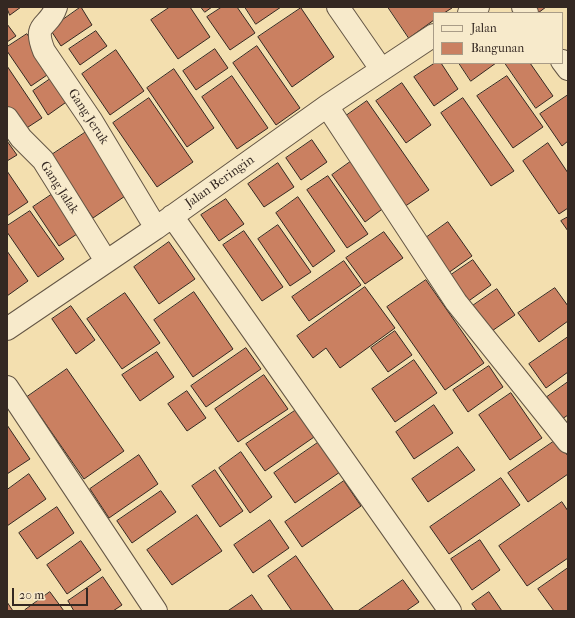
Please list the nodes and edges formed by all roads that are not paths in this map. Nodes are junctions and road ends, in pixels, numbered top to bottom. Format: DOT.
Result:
graph roads {
  1 [pos="56,7"];
  2 [pos="338,7"];
  3 [pos="433,36"];
  4 [pos="381,69"];
  5 [pos="327,106"];
  6 [pos="7,118"];
  7 [pos="164,222"];
  8 [pos="106,261"];
  9 [pos="7,329"];
  10 [pos="7,387"];
  11 [pos="568,442"];
  12 [pos="156,611"];
  13 [pos="450,611"];
  1 -- 7 [label="street, Gang Jeruk"];
  2 -- 4 [label="street"];
  3 -- 4 [label="street, Jalan Beringin"];
  4 -- 5 [label="street, Jalan Beringin"];
  5 -- 7 [label="street, Jalan Beringin"];
  5 -- 11 [label="street"];
  6 -- 8 [label="street, Gang Jalak"];
  7 -- 8 [label="street, Jalan Beringin"];
  7 -- 13 [label="street, Gang Jeruk"];
  8 -- 9 [label="street, Jalan Beringin"];
  10 -- 12 [label="street"];
}
